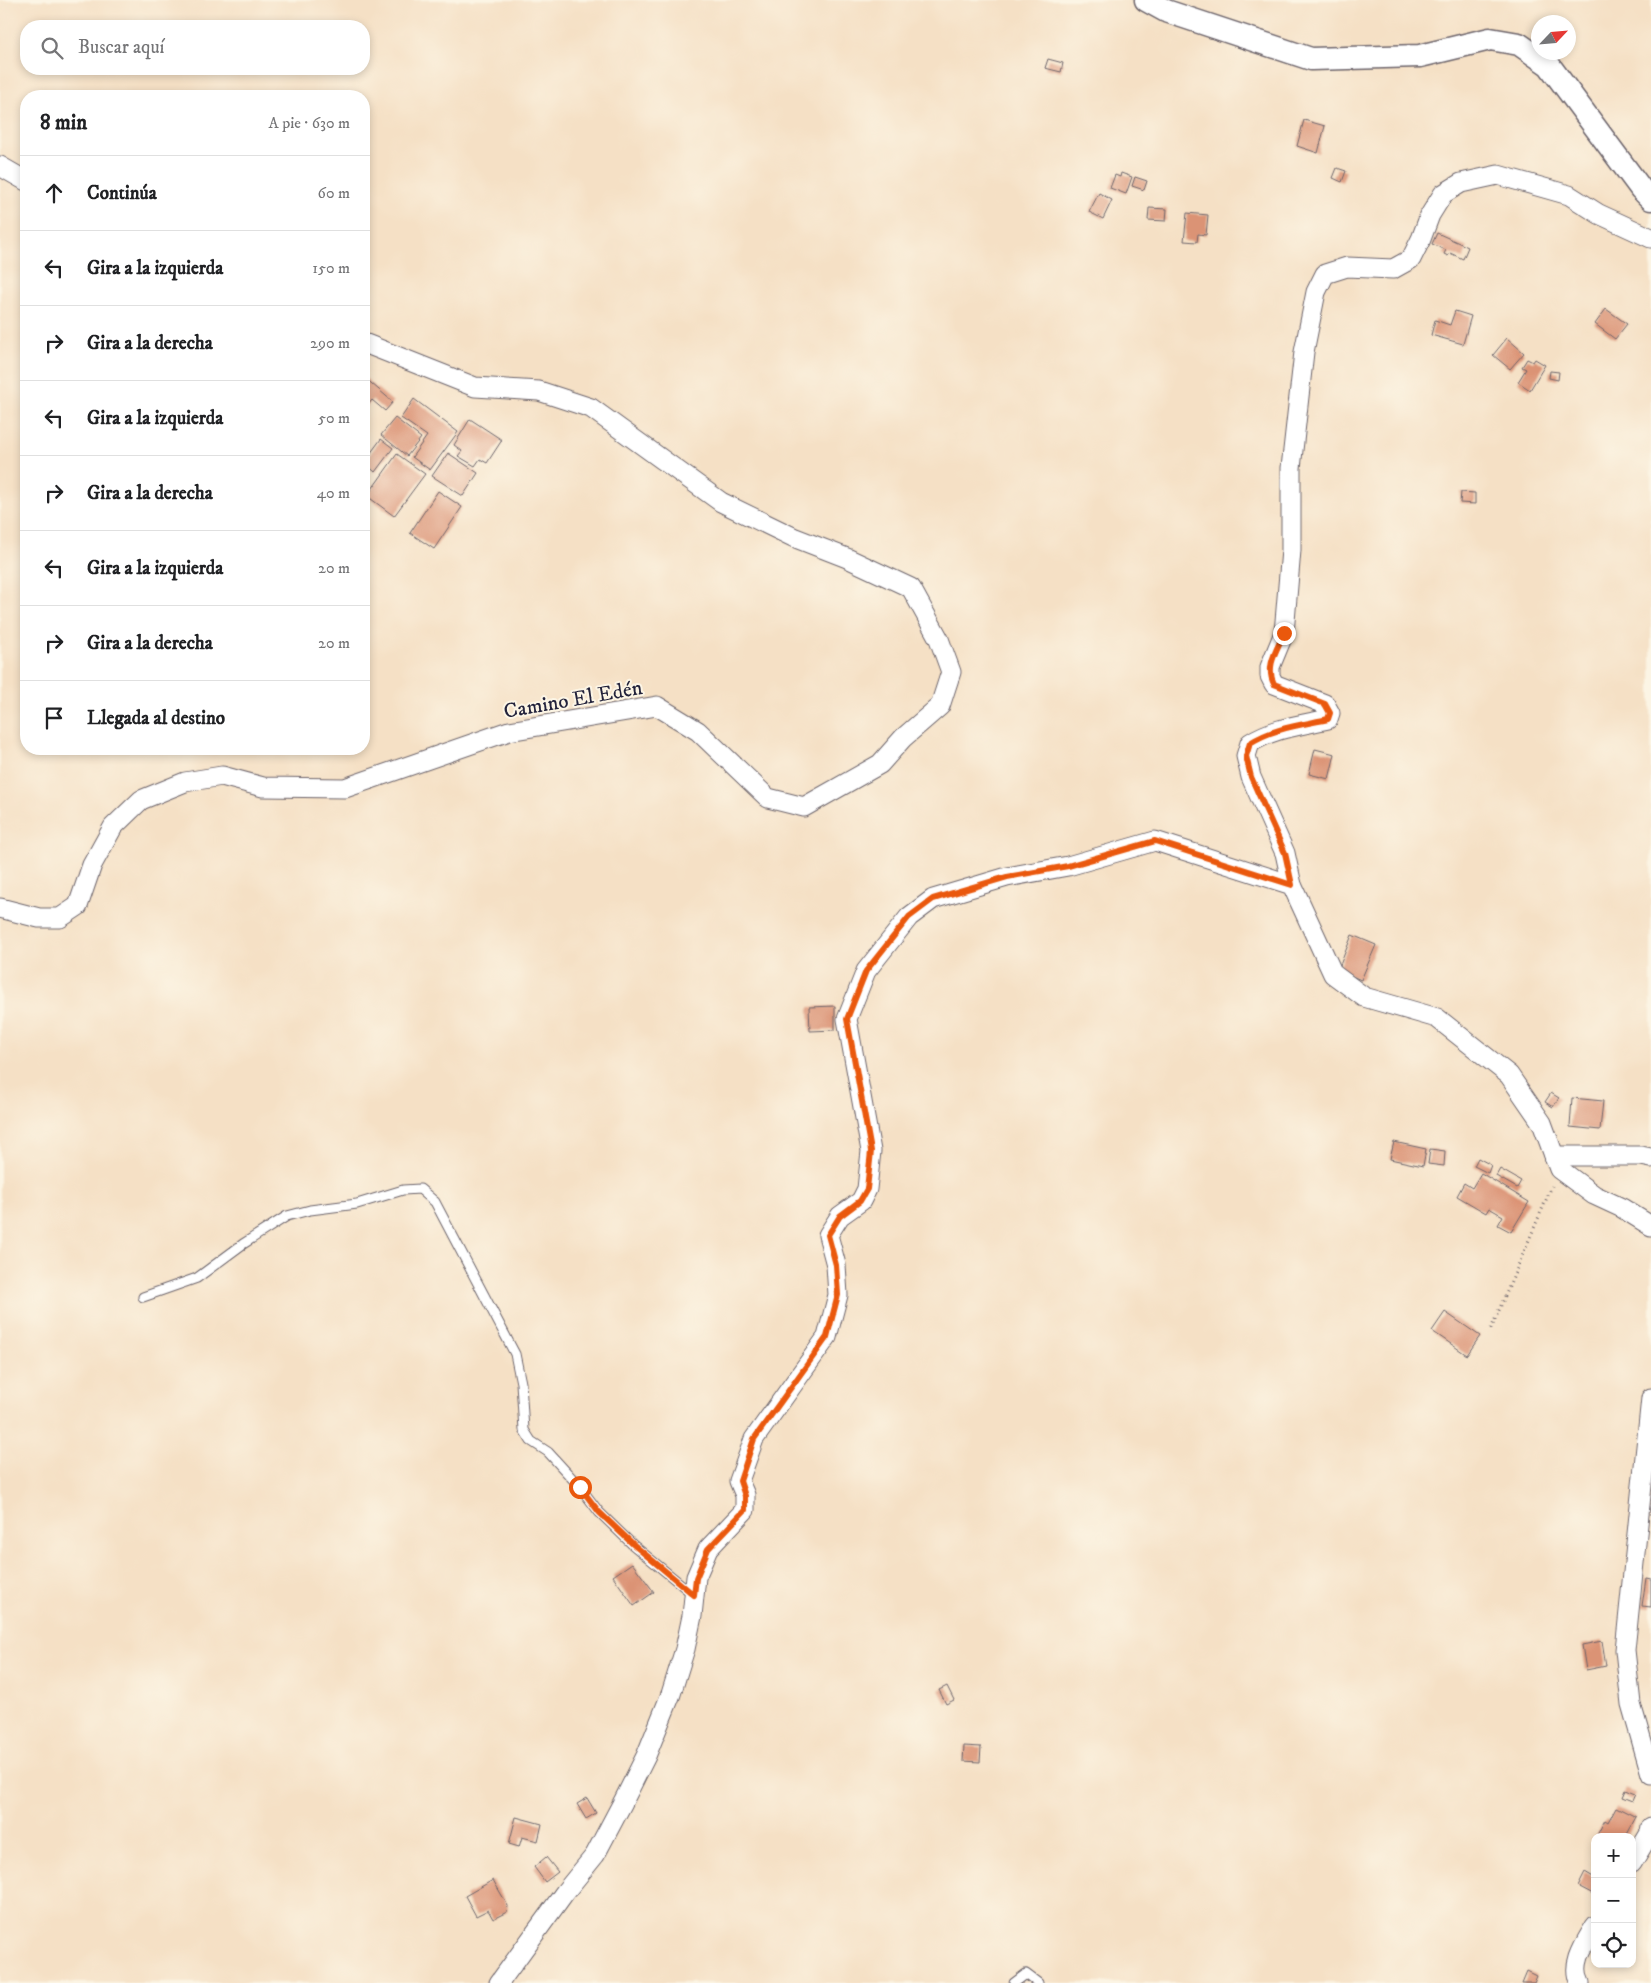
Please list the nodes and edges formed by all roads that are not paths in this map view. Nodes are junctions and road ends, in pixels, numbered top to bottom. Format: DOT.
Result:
graph roads {
  1 [pos="1146,0"];
  2 [pos="0,166"];
  3 [pos="20,178"];
  4 [pos="1651,199"];
  5 [pos="1651,238"];
  6 [pos="370,345"];
  7 [pos="1292,885"];
  8 [pos="0,908"];
  9 [pos="1651,1158"];
  10 [pos="1556,1162"];
  11 [pos="1651,1226"];
  12 [pos="143,1296"];
  13 [pos="1651,1398"];
  14 [pos="694,1595"];
  15 [pos="1651,1774"];
  16 [pos="1651,1827"];
  17 [pos="1636,1856"];
  18 [pos="1591,1933"];
  19 [pos="499,1983"];
  20 [pos="1014,1983"];
  21 [pos="1038,1983"];
  22 [pos="1580,1983"];
  1 -- 4 [label="street"];
  2 -- 3 [label="street"];
  5 -- 7 [label="street"];
  6 -- 8 [label="street, Camino El Edén"];
  7 -- 10 [label="street"];
  7 -- 14 [label="street"];
  9 -- 10 [label="street"];
  10 -- 11 [label="street"];
  12 -- 14 [label="lane"];
  13 -- 15 [label="street"];
  14 -- 19 [label="street"];
  16 -- 17 [label="street"];
  18 -- 22 [label="street"];
  20 -- 21 [label="lane"];
}
